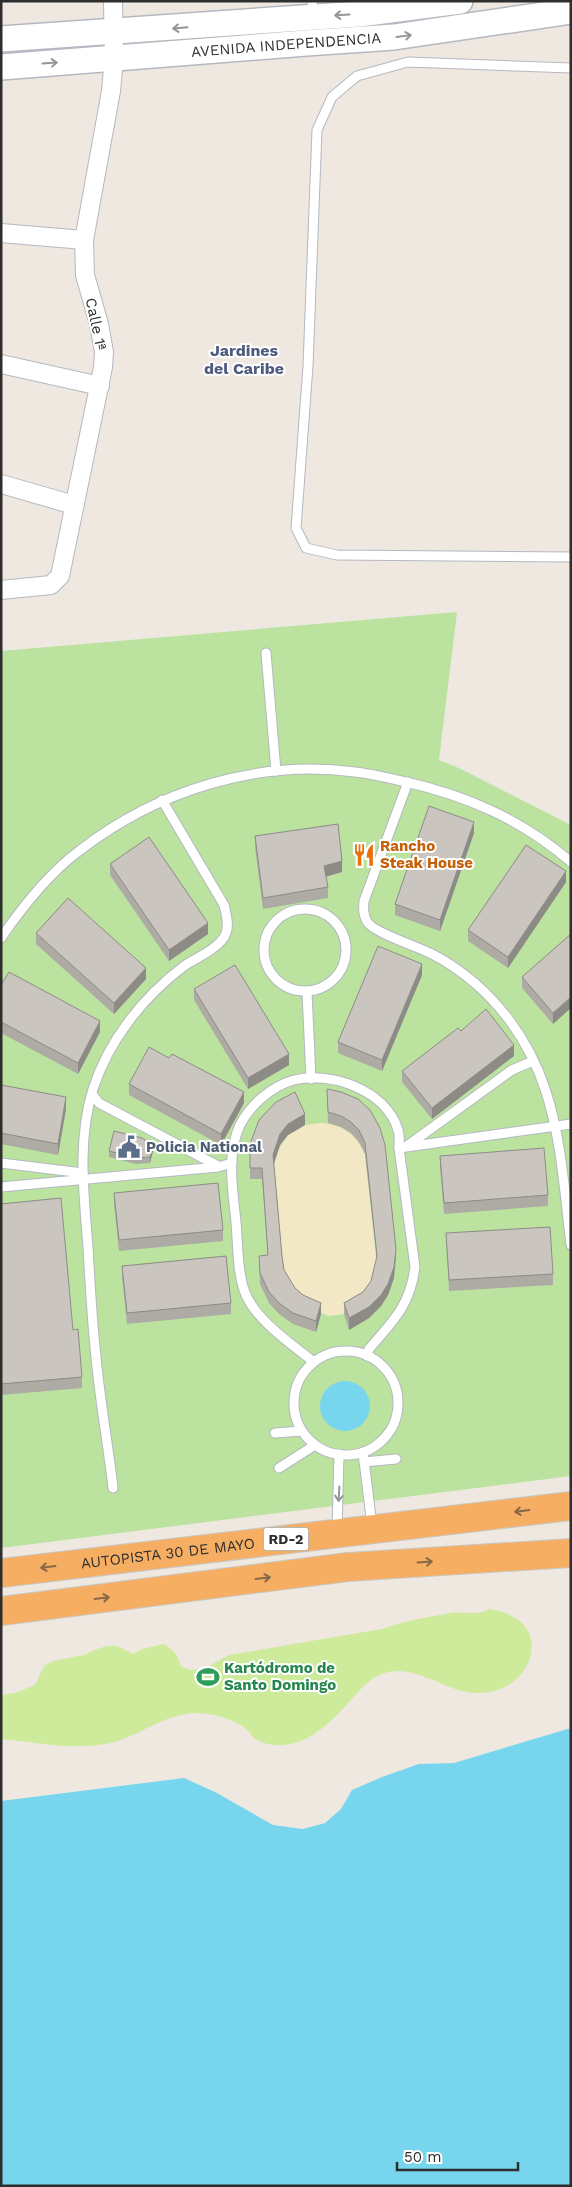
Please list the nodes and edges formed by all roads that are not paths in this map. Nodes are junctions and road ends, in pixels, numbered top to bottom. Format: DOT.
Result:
graph roads {
  1 [pos="113,1"];
  2 [pos="460,1"];
  3 [pos="430,3"];
  4 [pos="571,11"];
  5 [pos="310,12"];
  6 [pos="115,32"];
  7 [pos="1,39"];
  8 [pos="306,42"];
  9 [pos="114,58"];
  10 [pos="1,67"];
  11 [pos="571,68"];
  12 [pos="1,233"];
  13 [pos="84,240"];
  14 [pos="1,364"];
  15 [pos="100,386"];
  16 [pos="1,484"];
  17 [pos="74,505"];
  18 [pos="571,557"];
  19 [pos="1,590"];
  20 [pos="266,653"];
  21 [pos="276,770"];
  22 [pos="408,782"];
  23 [pos="162,800"];
  24 [pos="571,862"];
  25 [pos="1,938"];
  26 [pos="307,992"];
  27 [pos="533,1061"];
  28 [pos="311,1079"];
  29 [pos="92,1094"];
  30 [pos="571,1124"];
  31 [pos="557,1127"];
  32 [pos="402,1148"];
  33 [pos="1,1163"];
  34 [pos="232,1163"];
  35 [pos="218,1167"];
  36 [pos="83,1176"];
  37 [pos="1,1187"];
  38 [pos="571,1245"];
  39 [pos="367,1356"];
  40 [pos="314,1362"];
  41 [pos="302,1430"];
  42 [pos="275,1433"];
  43 [pos="315,1445"];
  44 [pos="364,1452"];
  45 [pos="340,1454"];
  46 [pos="396,1459"];
  47 [pos="364,1462"];
  48 [pos="279,1468"];
  49 [pos="113,1488"];
  50 [pos="571,1506"];
  51 [pos="372,1528"];
  52 [pos="337,1533"];
  53 [pos="571,1552"];
  54 [pos="1,1573"];
  55 [pos="1,1611"];
  1 -- 6 [label="street, Calle 1ª"];
  2 -- 3 [label="main road, AVENIDA INDEPENDENCIA"];
  3 -- 5 [label="main road, AVENIDA INDEPENDENCIA, one-way"];
  8 -- 4 [label="main road, AVENIDA INDEPENDENCIA, one-way"];
  5 -- 6 [label="main road, AVENIDA INDEPENDENCIA, one-way"];
  5 -- 8 [label="main road"];
  6 -- 7 [label="main road, AVENIDA INDEPENDENCIA"];
  6 -- 9 [label="street, Calle 1ª"];
  8 -- 9 [label="main road, AVENIDA INDEPENDENCIA"];
  10 -- 9 [label="main road, AVENIDA INDEPENDENCIA, one-way"];
  9 -- 13 [label="street, Calle 1ª"];
  11 -- 18 [label="lane"];
  12 -- 13 [label="street"];
  13 -- 15 [label="street, Calle 1ª"];
  14 -- 15 [label="street"];
  15 -- 17 [label="street, Calle 1ª"];
  16 -- 17 [label="street"];
  17 -- 19 [label="street, Calle 1ª"];
  20 -- 21 [label="lane"];
  21 -- 22 [label="lane"];
  21 -- 23 [label="lane"];
  22 -- 24 [label="lane"];
  22 -- 27 [label="lane"];
  23 -- 25 [label="lane"];
  23 -- 29 [label="lane"];
  26 -- 26 [label="lane"];
  26 -- 28 [label="lane"];
  27 -- 31 [label="lane"];
  27 -- 32 [label="lane"];
  28 -- 32 [label="lane"];
  28 -- 34 [label="lane"];
  29 -- 35 [label="lane"];
  29 -- 36 [label="lane"];
  30 -- 31 [label="lane"];
  31 -- 32 [label="lane"];
  31 -- 38 [label="lane"];
  32 -- 39 [label="lane"];
  33 -- 36 [label="lane"];
  34 -- 35 [label="lane"];
  34 -- 40 [label="lane"];
  35 -- 36 [label="lane"];
  36 -- 37 [label="lane"];
  36 -- 49 [label="lane"];
  39 -- 40 [label="lane"];
  39 -- 44 [label="lane"];
  40 -- 41 [label="lane"];
  41 -- 42 [label="lane"];
  41 -- 43 [label="lane"];
  43 -- 45 [label="lane"];
  43 -- 48 [label="lane"];
  44 -- 45 [label="lane"];
  44 -- 47 [label="lane"];
  45 -- 52 [label="lane, one-way"];
  46 -- 47 [label="lane"];
  47 -- 51 [label="lane"];
  50 -- 51 [label="highway, AUTOPISTA 30 DE MAYO / RD-2, one-way"];
  51 -- 52 [label="highway, AUTOPISTA 30 DE MAYO / RD-2"];
  52 -- 54 [label="highway, AUTOPISTA 30 DE MAYO / RD-2, one-way"];
  55 -- 53 [label="highway, RD-2, one-way"];
}
